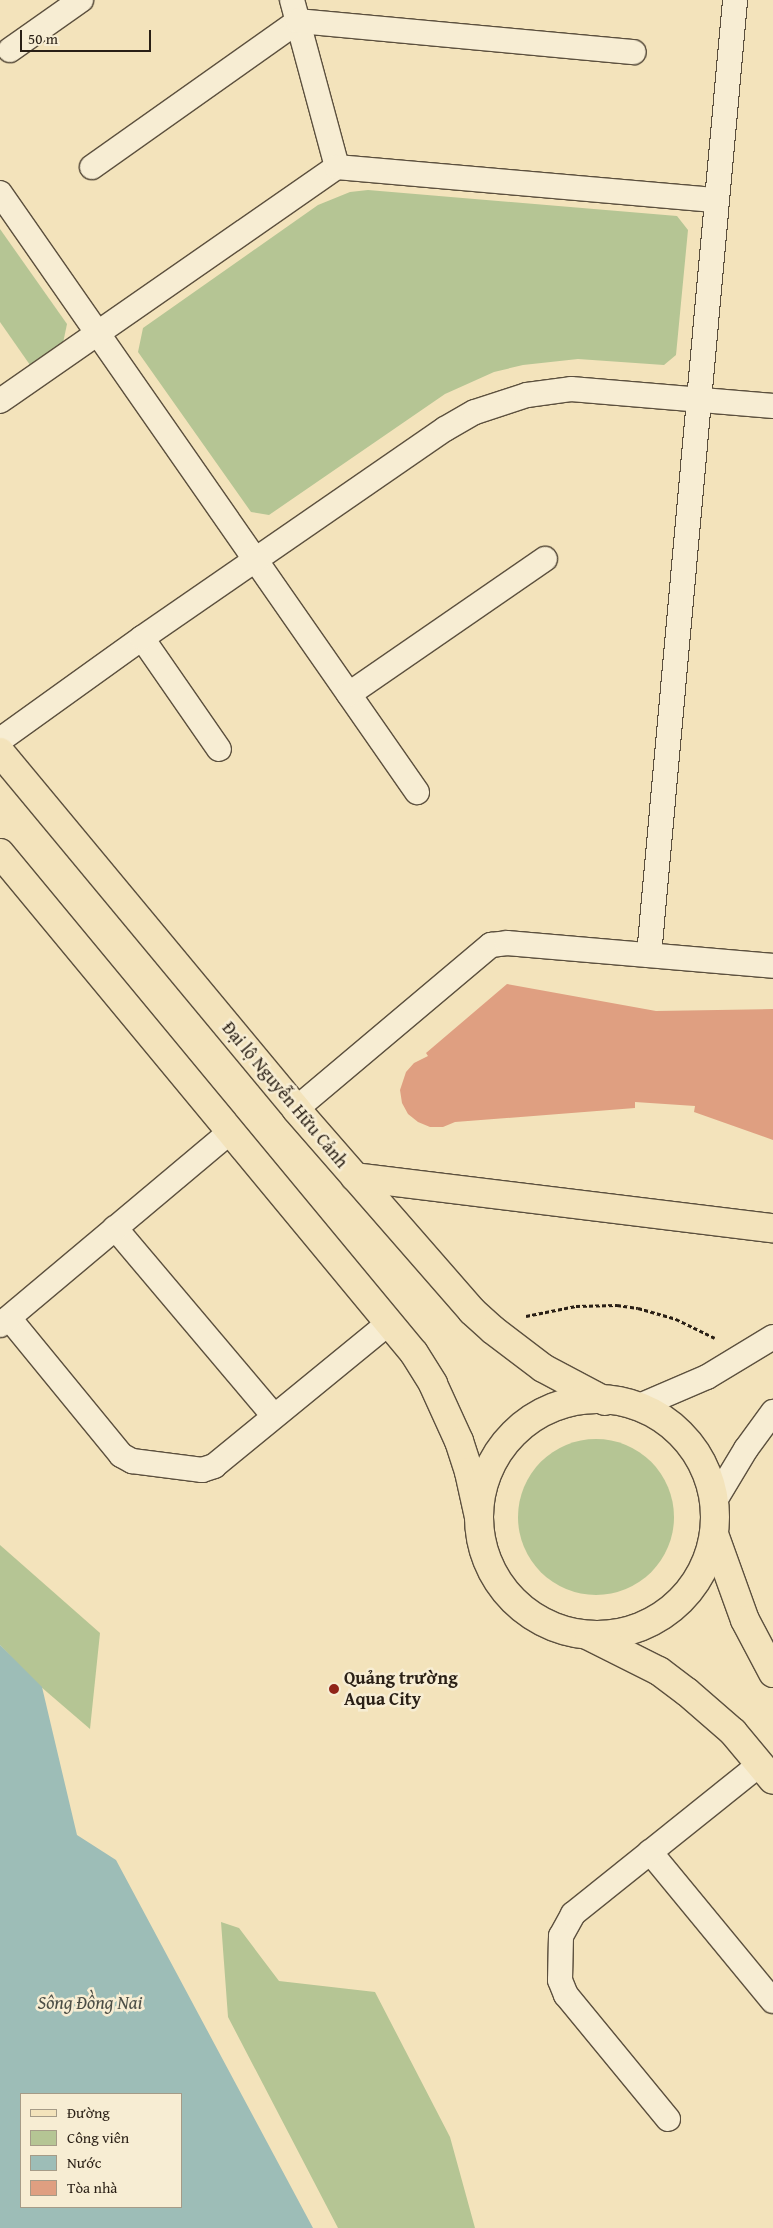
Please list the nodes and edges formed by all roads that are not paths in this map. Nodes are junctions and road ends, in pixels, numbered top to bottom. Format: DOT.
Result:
graph roads {
  1 [pos="82,0"];
  2 [pos="735,0"];
  3 [pos="295,10"];
  4 [pos="10,50"];
  5 [pos="634,52"];
  6 [pos="92,167"];
  7 [pos="337,167"];
  8 [pos="0,193"];
  9 [pos="717,200"];
  10 [pos="97,333"];
  11 [pos="700,399"];
  12 [pos="0,401"];
  13 [pos="773,406"];
  14 [pos="545,559"];
  15 [pos="255,560"];
  16 [pos="142,638"];
  17 [pos="349,694"];
  18 [pos="0,740"];
  19 [pos="219,749"];
  20 [pos="0,752"];
  21 [pos="417,792"];
  22 [pos="0,853"];
  23 [pos="649,955"];
  24 [pos="773,966"];
  25 [pos="296,1109"];
  26 [pos="231,1131"];
  27 [pos="355,1177"];
  28 [pos="115,1228"];
  29 [pos="773,1228"];
  30 [pos="4,1321"];
  31 [pos="390,1322"];
  32 [pos="773,1337"];
  33 [pos="605,1401"];
  34 [pos="637,1407"];
  35 [pos="773,1412"];
  36 [pos="274,1416"];
  37 [pos="714,1502"];
  38 [pos="479,1517"];
  39 [pos="714,1534"];
  40 [pos="583,1634"];
  41 [pos="773,1673"];
  42 [pos="766,1772"];
  43 [pos="650,1852"];
  44 [pos="773,2001"];
  45 [pos="668,2119"];
  1 -- 4 [label="street"];
  2 -- 9 [label="street"];
  3 -- 5 [label="street"];
  3 -- 6 [label="street"];
  3 -- 7 [label="street"];
  7 -- 9 [label="street"];
  7 -- 10 [label="street"];
  8 -- 10 [label="street"];
  9 -- 11 [label="street"];
  10 -- 12 [label="street"];
  10 -- 15 [label="street"];
  11 -- 13 [label="street"];
  11 -- 15 [label="street"];
  11 -- 23 [label="street"];
  14 -- 17 [label="street"];
  15 -- 16 [label="street"];
  15 -- 17 [label="street"];
  16 -- 18 [label="street"];
  16 -- 19 [label="street"];
  17 -- 21 [label="street"];
  20 -- 25 [label="main road, Đại lộ Nguyễn Hữu Cảnh"];
  22 -- 26 [label="main road"];
  23 -- 24 [label="street"];
  23 -- 25 [label="street"];
  25 -- 27 [label="main road, Đại lộ Nguyễn Hữu Cảnh"];
  26 -- 28 [label="street"];
  26 -- 31 [label="main road"];
  27 -- 29 [label="main road"];
  27 -- 33 [label="main road, Đại lộ Nguyễn Hữu Cảnh"];
  28 -- 30 [label="street"];
  28 -- 36 [label="street"];
  30 -- 36 [label="street"];
  31 -- 36 [label="street"];
  31 -- 38 [label="main road"];
  32 -- 34 [label="street"];
  33 -- 34 [label="main road"];
  33 -- 38 [label="main road"];
  34 -- 37 [label="main road"];
  35 -- 37 [label="street"];
  37 -- 39 [label="main road"];
  38 -- 40 [label="main road"];
  39 -- 40 [label="main road"];
  39 -- 41 [label="main road"];
  40 -- 42 [label="main road"];
  42 -- 43 [label="street"];
  43 -- 44 [label="street"];
  43 -- 45 [label="street"];
}
